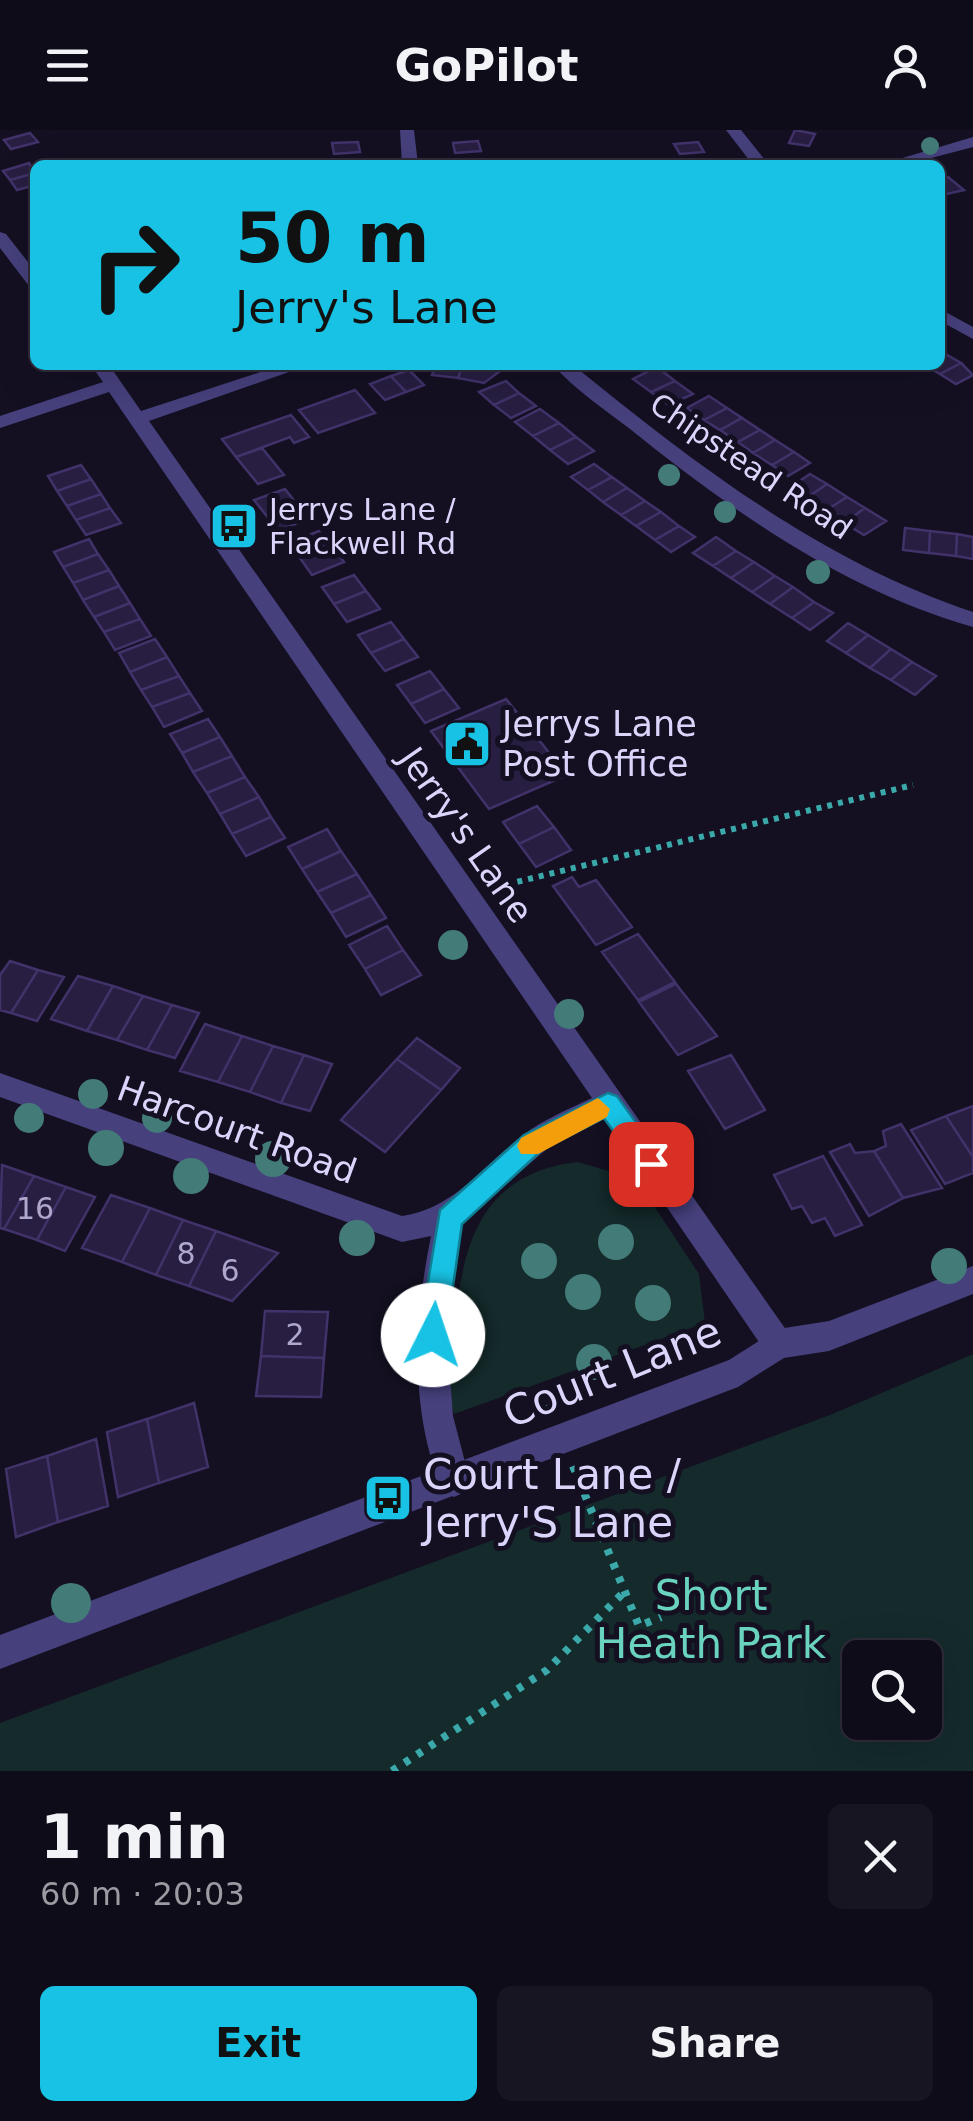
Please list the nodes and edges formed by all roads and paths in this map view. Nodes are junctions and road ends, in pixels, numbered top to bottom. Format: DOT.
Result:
graph roads {
  1 [pos="406,130"];
  2 [pos="734,130"];
  3 [pos="973,142"];
  4 [pos="409,160"];
  5 [pos="756,160"];
  6 [pos="906,160"];
  7 [pos="0,236"];
  8 [pos="30,275"];
  9 [pos="945,317"];
  10 [pos="973,334"];
  11 [pos="104,370"];
  12 [pos="285,370"];
  13 [pos="568,370"];
  14 [pos="114,384"];
  15 [pos="140,418"];
  16 [pos="0,422"];
  17 [pos="973,620"];
  18 [pos="914,784"];
  19 [pos="465,894"];
  20 [pos="0,1085"];
  21 [pos="608,1104"];
  22 [pos="450,1218"];
  23 [pos="973,1280"];
  24 [pos="778,1344"];
  25 [pos="544,1390"];
  26 [pos="562,1439"];
  27 [pos="454,1481"];
  28 [pos="624,1591"];
  29 [pos="661,1617"];
  30 [pos="0,1652"];
  31 [pos="392,1771"];
  1 -- 4 [label="street"];
  2 -- 5 [label="street"];
  3 -- 6 [label="street"];
  7 -- 8 [label="street"];
  9 -- 10 [label="street"];
  11 -- 14 [label="street, Jerry's Lane"];
  12 -- 15 [label="street"];
  13 -- 17 [label="street, Chipstead Road"];
  14 -- 15 [label="street, Jerry's Lane"];
  14 -- 16 [label="street"];
  15 -- 19 [label="street, Jerry's Lane"];
  18 -- 19 [label="path"];
  19 -- 21 [label="street, Jerry's Lane"];
  20 -- 22 [label="street, Harcourt Road"];
  21 -- 22 [label="street, Harcourt Road"];
  21 -- 24 [label="street, Jerry's Lane"];
  22 -- 27 [label="street"];
  23 -- 24 [label="street, Court Lane"];
  24 -- 26 [label="street, Court Lane"];
  25 -- 26 [label="path"];
  26 -- 27 [label="street, Court Lane"];
  26 -- 28 [label="path"];
  27 -- 30 [label="street, Court Lane"];
  28 -- 29 [label="path"];
  28 -- 31 [label="path"];
}
